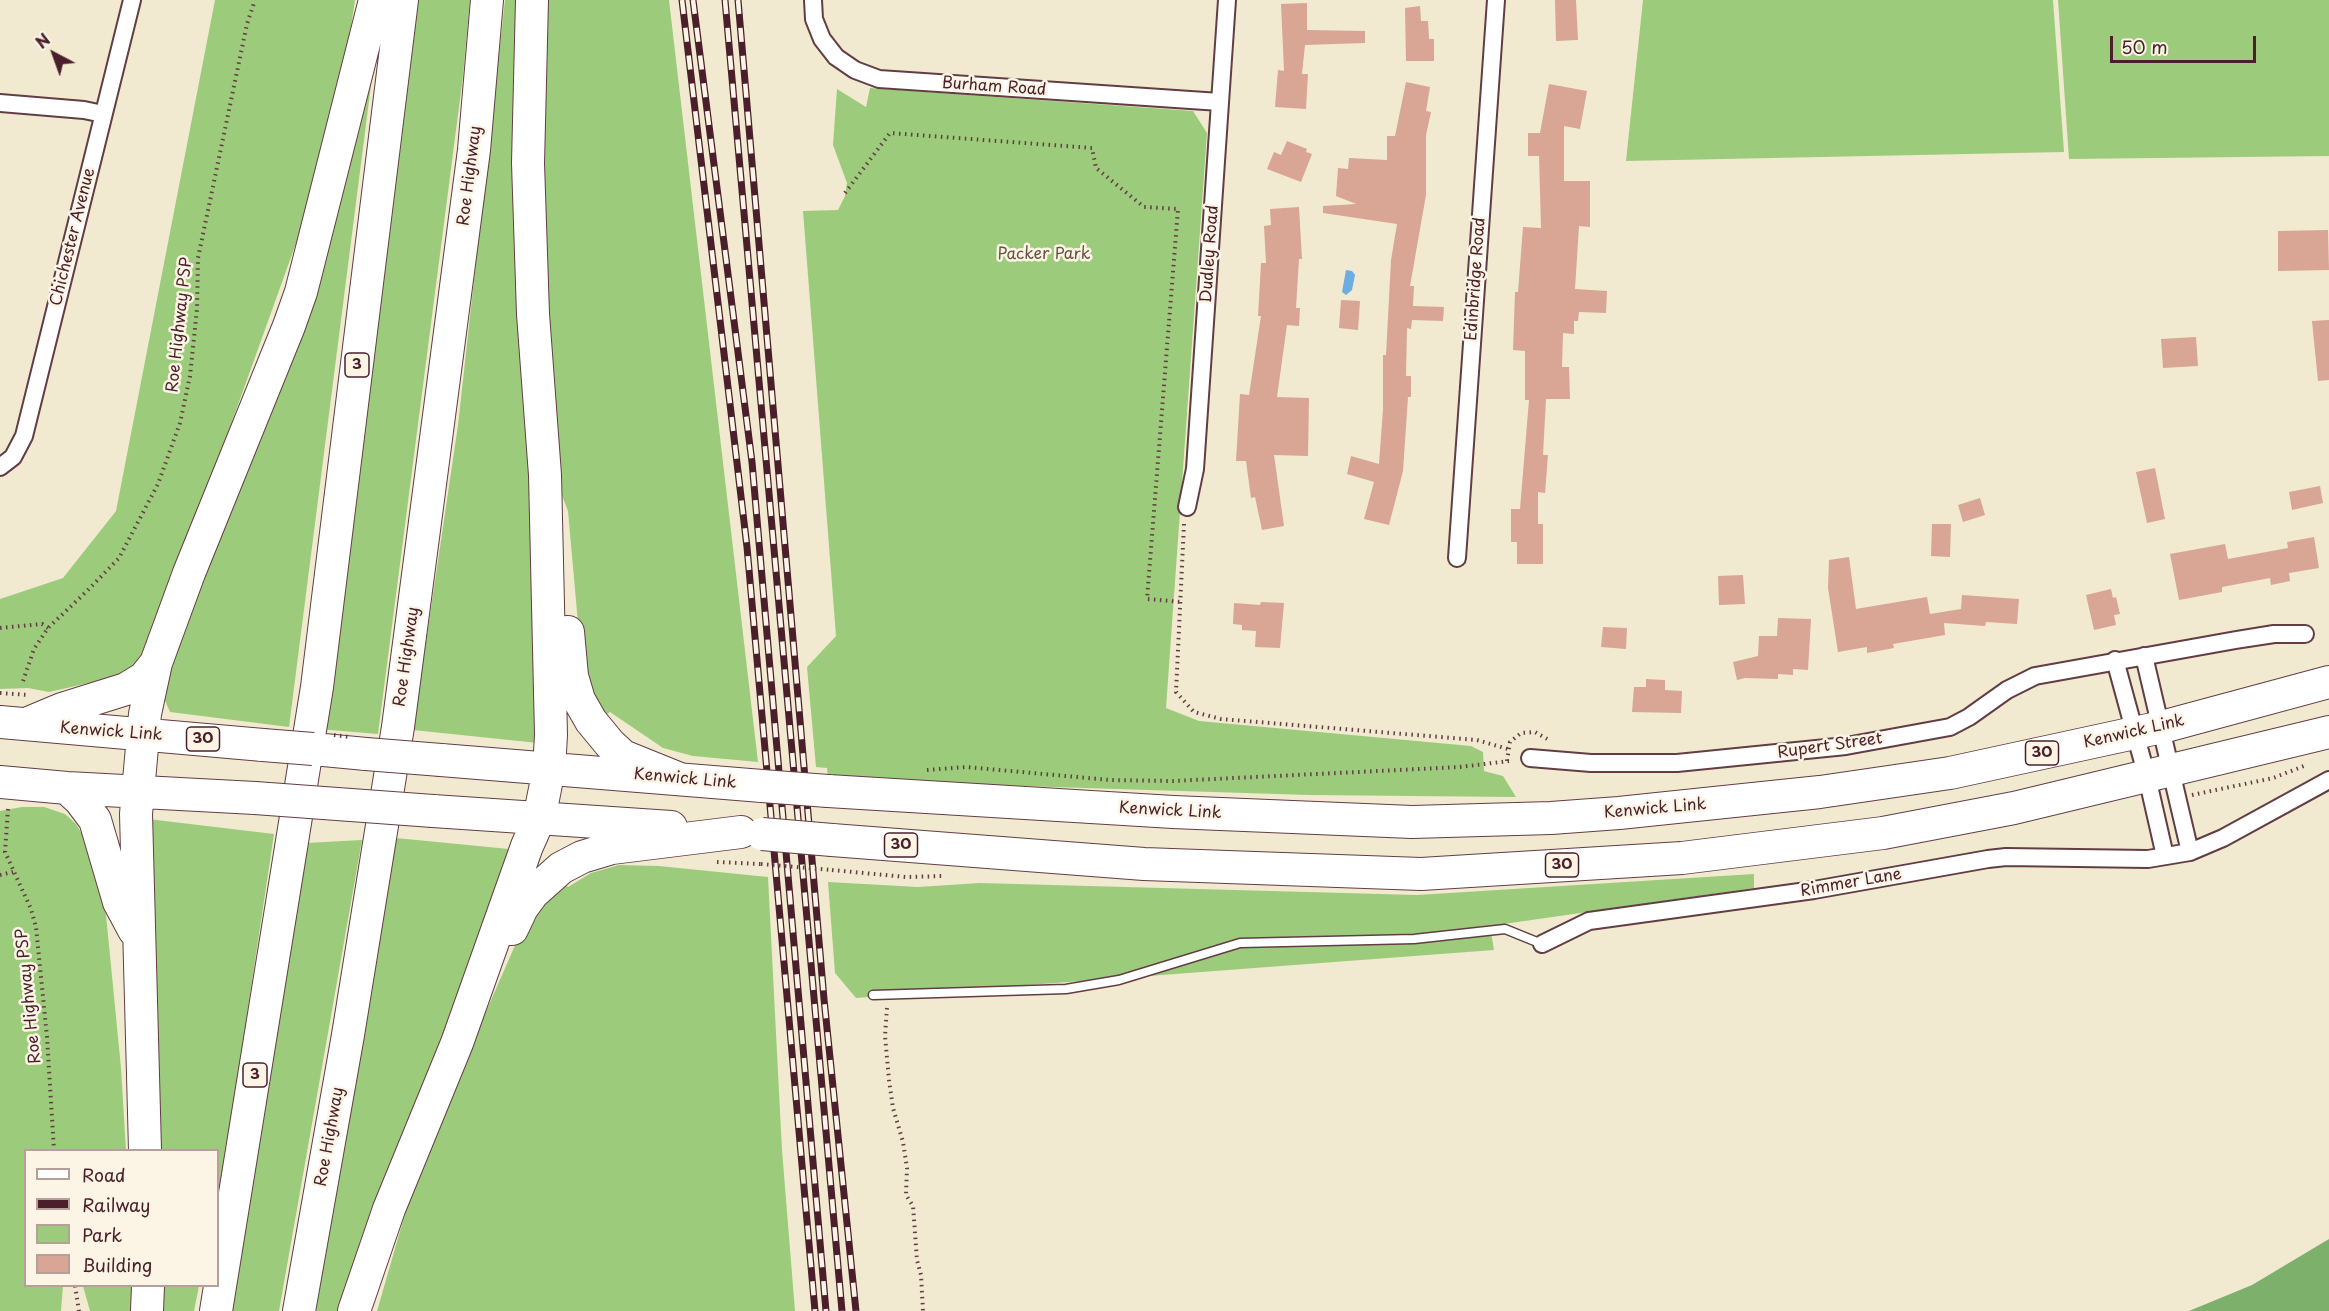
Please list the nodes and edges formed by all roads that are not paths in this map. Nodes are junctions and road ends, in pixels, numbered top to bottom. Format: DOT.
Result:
graph roads {
  1 [pos="132,0"];
  2 [pos="375,0"];
  3 [pos="402,0"];
  4 [pos="487,0"];
  5 [pos="532,0"];
  6 [pos="813,0"];
  7 [pos="1227,0"];
  8 [pos="1496,0"];
  9 [pos="1220,102"];
  10 [pos="0,103"];
  11 [pos="103,114"];
  12 [pos="0,467"];
  13 [pos="545,475"];
  14 [pos="1187,507"];
  15 [pos="1457,558"];
  16 [pos="2305,634"];
  17 [pos="2144,656"];
  18 [pos="2115,660"];
  19 [pos="156,663"];
  20 [pos="2329,682"];
  21 [pos="12,723"];
  22 [pos="2149,730"];
  23 [pos="2329,732"];
  24 [pos="143,734"];
  25 [pos="1530,758"];
  26 [pos="549,769"];
  27 [pos="2159,774"];
  28 [pos="680,779"];
  29 [pos="2329,780"];
  30 [pos="68,788"];
  31 [pos="137,790"];
  32 [pos="4,795"];
  33 [pos="539,819"];
  34 [pos="755,844"];
  35 [pos="2190,852"];
  36 [pos="2165,856"];
  37 [pos="140,942"];
  38 [pos="1542,944"];
  39 [pos="873,995"];
  40 [pos="457,1043"];
  41 [pos="145,1149"];
  42 [pos="148,1287"];
  43 [pos="147,1311"];
  44 [pos="216,1311"];
  45 [pos="299,1311"];
  46 [pos="354,1311"];
  1 -- 11 [label="street, Chichester Avenue"];
  2 -- 19 [label="highway"];
  3 -- 44 [label="highway, 3"];
  4 -- 45 [label="highway, Roe Highway"];
  5 -- 13 [label="highway"];
  6 -- 9 [label="street, Burham Road"];
  7 -- 9 [label="street, Dudley Road"];
  8 -- 15 [label="street, Edinbridge Road"];
  9 -- 14 [label="street, Dudley Road"];
  10 -- 11 [label="street"];
  11 -- 12 [label="street, Chichester Avenue"];
  13 -- 26 [label="highway"];
  13 -- 28 [label="highway"];
  16 -- 17 [label="street, Rupert Street"];
  17 -- 18 [label="street, Rupert Street"];
  17 -- 22 [label="street"];
  18 -- 22 [label="street"];
  18 -- 25 [label="street, Rupert Street"];
  19 -- 21 [label="highway"];
  19 -- 24 [label="highway"];
  20 -- 22 [label="highway, Kenwick Link / 30"];
  21 -- 24 [label="highway, Kenwick Link / 30"];
  22 -- 27 [label="street"];
  22 -- 27 [label="street"];
  22 -- 28 [label="highway, Kenwick Link / 30, bridge"];
  23 -- 27 [label="highway, 30"];
  24 -- 26 [label="highway, Kenwick Link / 30, bridge"];
  24 -- 31 [label="highway"];
  26 -- 28 [label="highway, Kenwick Link / 30"];
  26 -- 33 [label="highway"];
  27 -- 34 [label="highway, 30, bridge"];
  27 -- 35 [label="street"];
  27 -- 36 [label="street"];
  29 -- 35 [label="street, Rimmer Lane"];
  30 -- 31 [label="highway, 30"];
  30 -- 32 [label="highway, 30"];
  30 -- 37 [label="highway"];
  31 -- 33 [label="highway, 30, bridge"];
  31 -- 37 [label="highway"];
  33 -- 34 [label="highway, 30"];
  33 -- 40 [label="highway"];
  34 -- 40 [label="highway"];
  35 -- 36 [label="street, Rimmer Lane"];
  36 -- 38 [label="street, Rimmer Lane"];
  37 -- 41 [label="highway"];
  38 -- 39 [label="lane"];
  40 -- 46 [label="highway"];
  42 -- 43 [label="highway"];
}
